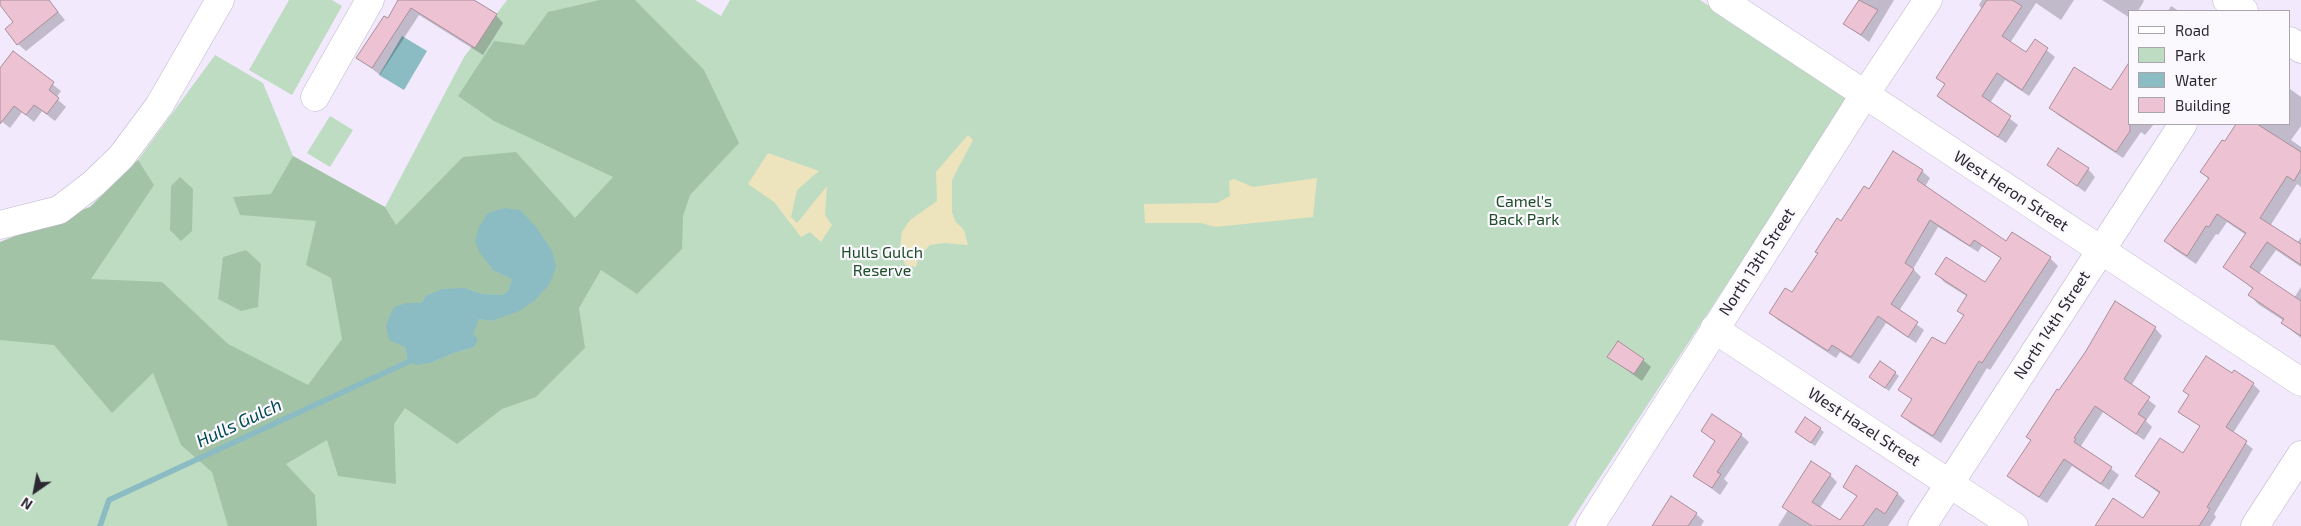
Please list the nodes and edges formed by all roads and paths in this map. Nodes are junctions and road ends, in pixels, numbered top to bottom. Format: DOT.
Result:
graph roads {
  1 [pos="220,0"];
  2 [pos="370,0"];
  3 [pos="1722,0"];
  4 [pos="1928,0"];
  5 [pos="2227,0"];
  6 [pos="2242,10"];
  7 [pos="1865,94"];
  8 [pos="315,97"];
  9 [pos="2182,125"];
  10 [pos="0,225"];
  11 [pos="2100,250"];
  12 [pos="1714,329"];
  13 [pos="2301,382"];
  14 [pos="2301,455"];
  15 [pos="1949,484"];
  16 [pos="1590,526"];
  17 [pos="1922,526"];
  18 [pos="2014,526"];
  19 [pos="2255,526"];
  1 -- 10 [label="street"];
  2 -- 8 [label="street"];
  3 -- 7 [label="street, West Heron Street"];
  4 -- 7 [label="street, North 13th Street"];
  5 -- 6 [label="street"];
  7 -- 11 [label="street, West Heron Street"];
  7 -- 12 [label="street, North 13th Street"];
  9 -- 11 [label="street, North 14th Street"];
  11 -- 13 [label="street, West Heron Street"];
  11 -- 15 [label="street, North 14th Street"];
  12 -- 15 [label="street, West Hazel Street"];
  12 -- 16 [label="street, North 13th Street"];
  14 -- 19 [label="street"];
  15 -- 17 [label="street, North 14th Street"];
  15 -- 18 [label="street, West Hazel Street"];
}
